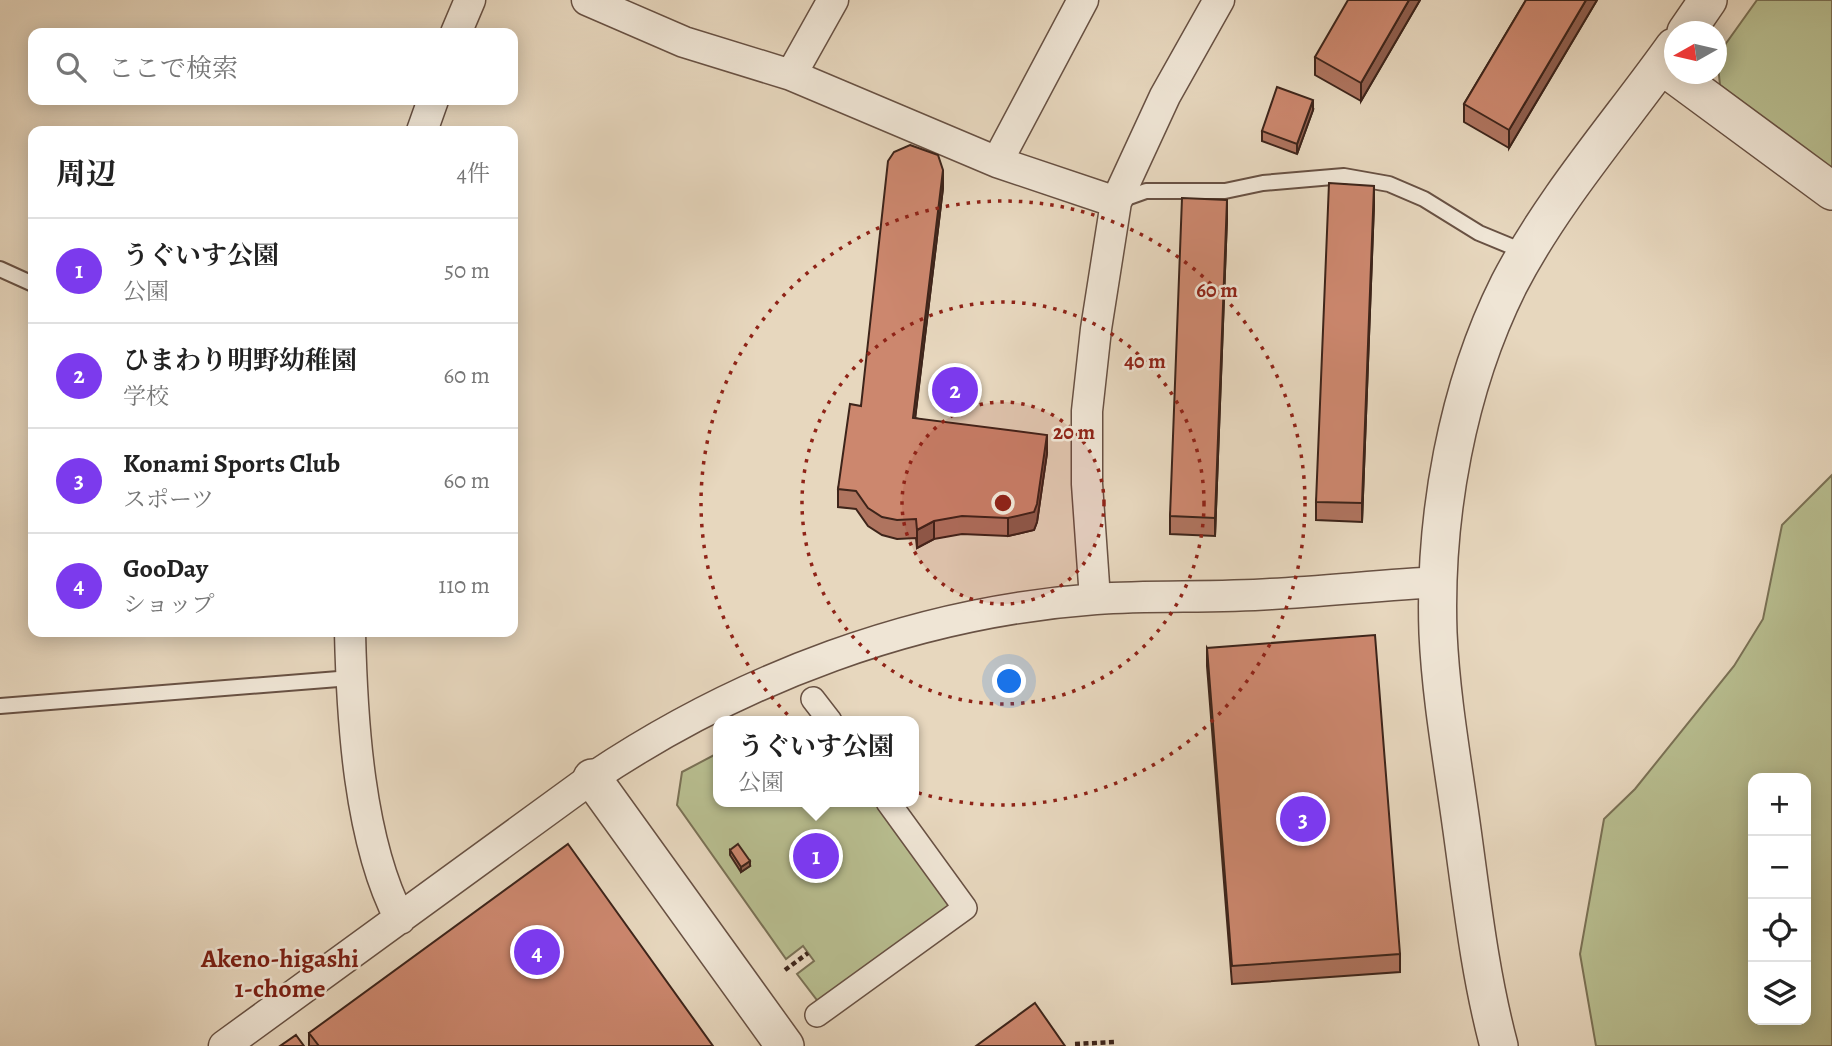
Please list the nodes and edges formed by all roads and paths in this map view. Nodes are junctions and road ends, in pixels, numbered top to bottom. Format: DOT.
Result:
graph roads {
  1 [pos="470,0"];
  2 [pos="587,0"];
  3 [pos="833,0"];
  4 [pos="1083,0"];
  5 [pos="1219,0"];
  6 [pos="1708,0"];
  7 [pos="1693,21"];
  8 [pos="458,28"];
  9 [pos="1664,61"];
  10 [pos="791,75"];
  11 [pos="1702,84"];
  12 [pos="431,105"];
  13 [pos="424,126"];
  14 [pos="997,162"];
  15 [pos="1832,191"];
  16 [pos="1116,202"];
  17 [pos="1527,253"];
  18 [pos="0,269"];
  19 [pos="28,282"];
  20 [pos="1440,582"];
  21 [pos="1095,599"];
  22 [pos="350,637"];
  23 [pos="351,678"];
  24 [pos="813,699"];
  25 [pos="0,706"];
  26 [pos="826,716"];
  27 [pos="592,778"];
  28 [pos="892,807"];
  29 [pos="400,919"];
  30 [pos="808,953"];
  31 [pos="785,970"];
  32 [pos="817,1015"];
  33 [pos="1114,1042"];
  34 [pos="1075,1044"];
  35 [pos="224,1046"];
  36 [pos="785,1046"];
  37 [pos="1499,1046"];
  1 -- 8 [label="street"];
  2 -- 10 [label="street"];
  3 -- 10 [label="street"];
  4 -- 14 [label="street"];
  5 -- 16 [label="street"];
  6 -- 7 [label="street"];
  9 -- 17 [label="street"];
  10 -- 14 [label="street"];
  11 -- 15 [label="street"];
  12 -- 13 [label="street"];
  14 -- 16 [label="street"];
  16 -- 17 [label="lane"];
  16 -- 21 [label="street"];
  17 -- 20 [label="street"];
  18 -- 19 [label="lane"];
  20 -- 21 [label="street"];
  20 -- 37 [label="street"];
  21 -- 27 [label="street"];
  22 -- 23 [label="street"];
  23 -- 25 [label="lane"];
  23 -- 29 [label="street"];
  24 -- 26 [label="street"];
  27 -- 29 [label="street"];
  27 -- 36 [label="street"];
  28 -- 32 [label="street"];
  29 -- 35 [label="street"];
  30 -- 31 [label="path"];
  33 -- 34 [label="path"];
}
